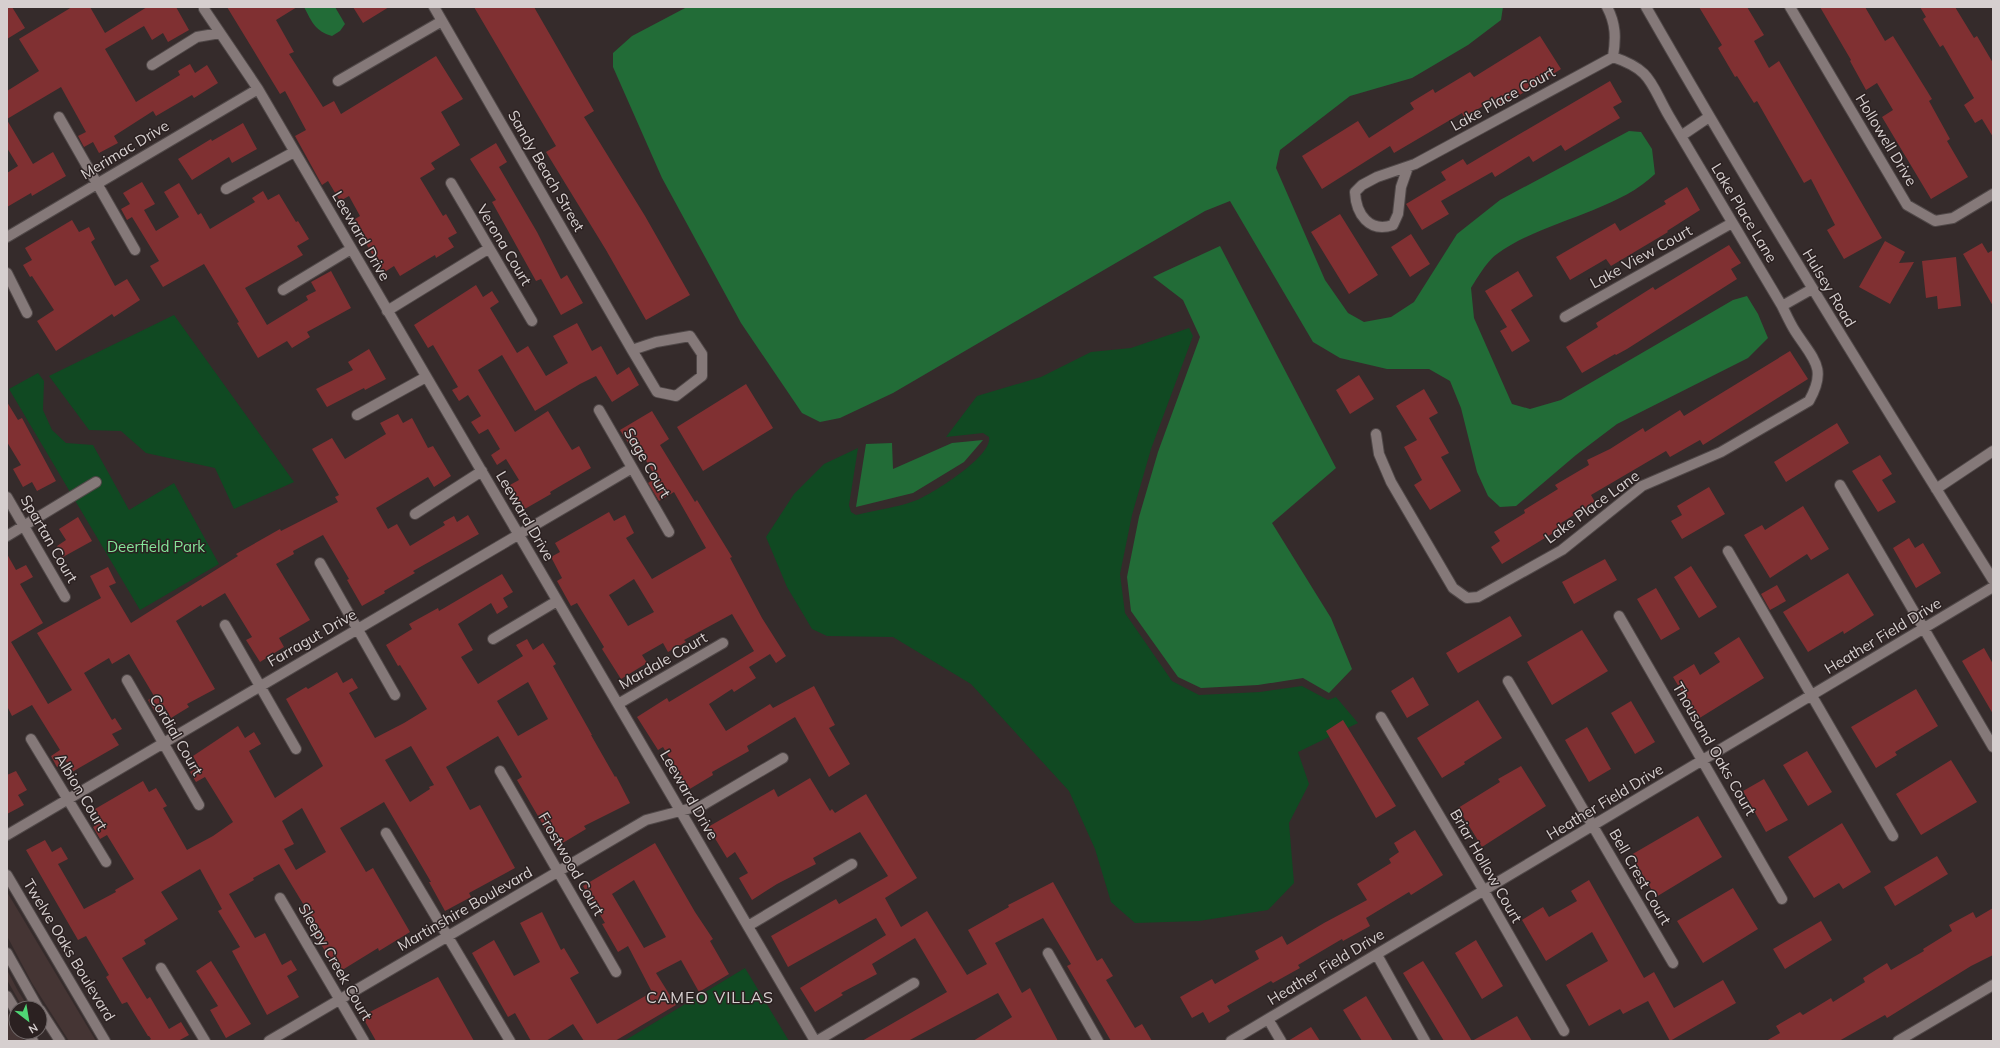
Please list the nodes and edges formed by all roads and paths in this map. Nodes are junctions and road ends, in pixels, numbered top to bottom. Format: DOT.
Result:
graph roads {
  1 [pos="434,7"];
  2 [pos="1607,7"];
  3 [pos="1646,7"];
  4 [pos="1790,7"];
  5 [pos="204,8"];
  6 [pos="442,21"];
  7 [pos="220,33"];
  8 [pos="1613,57"];
  9 [pos="152,65"];
  10 [pos="338,81"];
  11 [pos="258,89"];
  12 [pos="59,117"];
  13 [pos="1709,117"];
  14 [pos="1681,136"];
  15 [pos="294,152"];
  16 [pos="1408,167"];
  17 [pos="450,183"];
  18 [pos="97,184"];
  19 [pos="226,189"];
  20 [pos="1993,194"];
  21 [pos="1732,223"];
  22 [pos="7,237"];
  23 [pos="351,249"];
  24 [pos="488,249"];
  25 [pos="136,250"];
  26 [pos="7,274"];
  27 [pos="1812,288"];
  28 [pos="283,290"];
  29 [pos="1782,306"];
  30 [pos="388,311"];
  31 [pos="27,313"];
  32 [pos="1565,317"];
  33 [pos="532,321"];
  34 [pos="632,350"];
  35 [pos="426,377"];
  36 [pos="599,410"];
  37 [pos="357,415"];
  38 [pos="1376,434"];
  39 [pos="1993,451"];
  40 [pos="632,468"];
  41 [pos="482,471"];
  42 [pos="96,482"];
  43 [pos="1840,485"];
  44 [pos="1936,489"];
  45 [pos="7,497"];
  46 [pos="415,514"];
  47 [pos="24,526"];
  48 [pos="669,532"];
  49 [pos="519,535"];
  50 [pos="7,536"];
  51 [pos="1728,551"];
  52 [pos="320,563"];
  53 [pos="1993,580"];
  54 [pos="1993,587"];
  55 [pos="65,596"];
  56 [pos="557,601"];
  57 [pos="1619,616"];
  58 [pos="225,625"];
  59 [pos="358,629"];
  60 [pos="1925,629"];
  61 [pos="493,639"];
  62 [pos="723,643"];
  63 [pos="127,680"];
  64 [pos="1508,681"];
  65 [pos="260,686"];
  66 [pos="395,695"];
  67 [pos="1813,695"];
  68 [pos="618,704"];
  69 [pos="1381,717"];
  70 [pos="31,738"];
  71 [pos="164,743"];
  72 [pos="1993,747"];
  73 [pos="296,749"];
  74 [pos="783,758"];
  75 [pos="1704,761"];
  76 [pos="500,771"];
  77 [pos="67,799"];
  78 [pos="199,805"];
  79 [pos="681,810"];
  80 [pos="1594,826"];
  81 [pos="386,833"];
  82 [pos="7,835"];
  83 [pos="1893,836"];
  84 [pos="106,862"];
  85 [pos="852,864"];
  86 [pos="558,872"];
  87 [pos="7,875"];
  88 [pos="1484,891"];
  89 [pos="280,898"];
  90 [pos="1782,898"];
  91 [pos="748,926"];
  92 [pos="448,936"];
  93 [pos="7,953"];
  94 [pos="1048,953"];
  95 [pos="1377,955"];
  96 [pos="1672,963"];
  97 [pos="161,968"];
  98 [pos="616,972"];
  99 [pos="914,983"];
  100 [pos="1993,985"];
  101 [pos="34,1000"];
  102 [pos="339,1000"];
  103 [pos="1268,1019"];
  104 [pos="48,1023"];
  105 [pos="1564,1031"];
  106 [pos="1913,1037"];
  107 [pos="60,1041"];
  108 [pos="105,1041"];
  109 [pos="205,1041"];
  110 [pos="269,1041"];
  111 [pos="364,1041"];
  112 [pos="510,1041"];
  113 [pos="816,1041"];
  114 [pos="1098,1041"];
  115 [pos="1231,1041"];
  116 [pos="1281,1041"];
  117 [pos="1425,1041"];
  118 [pos="1898,1041"];
  1 -- 6 [label="street, Sandy Beach Street"];
  2 -- 8 [label="street"];
  3 -- 13 [label="street, Hulsey Road"];
  4 -- 20 [label="street, Hollowell Drive"];
  5 -- 7 [label="street, Leeward Drive"];
  6 -- 10 [label="street"];
  6 -- 34 [label="street, Sandy Beach Street"];
  7 -- 9 [label="street"];
  7 -- 11 [label="street, Leeward Drive"];
  8 -- 14 [label="street, Lake Place Lane"];
  8 -- 16 [label="street, Lake Place Court"];
  11 -- 15 [label="street, Leeward Drive"];
  11 -- 18 [label="street, Merimac Drive"];
  12 -- 18 [label="street"];
  13 -- 14 [label="street"];
  13 -- 27 [label="street, Hulsey Road"];
  14 -- 21 [label="street, Lake Place Lane"];
  15 -- 19 [label="street"];
  15 -- 23 [label="street, Leeward Drive"];
  16 -- 16 [label="street, Lake Place Court"];
  17 -- 24 [label="street, Verona Court"];
  18 -- 22 [label="street, Merimac Drive"];
  18 -- 25 [label="street"];
  21 -- 29 [label="street, Lake Place Lane"];
  21 -- 32 [label="street, Lake View Court"];
  23 -- 28 [label="street"];
  23 -- 30 [label="street, Leeward Drive"];
  24 -- 30 [label="street"];
  24 -- 33 [label="street, Verona Court"];
  26 -- 31 [label="street"];
  27 -- 29 [label="street"];
  27 -- 44 [label="street, Hulsey Road"];
  29 -- 38 [label="street, Lake Place Lane"];
  30 -- 35 [label="street, Leeward Drive"];
  34 -- 34 [label="street, Sandy Beach Street"];
  35 -- 37 [label="street"];
  35 -- 41 [label="street, Leeward Drive"];
  36 -- 40 [label="street, Sage Court"];
  39 -- 44 [label="street"];
  40 -- 48 [label="street, Sage Court"];
  40 -- 49 [label="street, Farragut Drive"];
  41 -- 46 [label="street"];
  41 -- 49 [label="street, Leeward Drive"];
  42 -- 47 [label="street"];
  43 -- 60 [label="street"];
  44 -- 53 [label="street, Hulsey Road"];
  45 -- 47 [label="street, Spartan Court"];
  47 -- 50 [label="street"];
  47 -- 55 [label="street, Spartan Court"];
  49 -- 56 [label="street, Leeward Drive"];
  49 -- 59 [label="street, Farragut Drive"];
  51 -- 67 [label="street"];
  52 -- 59 [label="street"];
  54 -- 60 [label="street, Heather Field Drive"];
  56 -- 61 [label="street"];
  56 -- 68 [label="street, Leeward Drive"];
  57 -- 75 [label="street, Thousand Oaks Court"];
  58 -- 65 [label="street"];
  59 -- 65 [label="street, Farragut Drive"];
  59 -- 66 [label="street"];
  60 -- 67 [label="street, Heather Field Drive"];
  60 -- 72 [label="street"];
  62 -- 68 [label="street, Mardale Court"];
  63 -- 71 [label="street, Cordial Court"];
  64 -- 80 [label="street, Bell Crest Court"];
  65 -- 71 [label="street, Farragut Drive"];
  65 -- 73 [label="street"];
  67 -- 75 [label="street, Heather Field Drive"];
  67 -- 83 [label="street"];
  68 -- 79 [label="street, Leeward Drive"];
  69 -- 88 [label="street, Briar Hollow Court"];
  70 -- 77 [label="street, Albion Court"];
  71 -- 77 [label="street, Farragut Drive"];
  71 -- 78 [label="street, Cordial Court"];
  74 -- 79 [label="street, Martinshire Boulevard"];
  75 -- 80 [label="street, Heather Field Drive"];
  75 -- 90 [label="street, Thousand Oaks Court"];
  76 -- 86 [label="street, Frostwood Court"];
  77 -- 82 [label="street, Farragut Drive"];
  77 -- 84 [label="street, Albion Court"];
  79 -- 86 [label="street, Martinshire Boulevard"];
  79 -- 91 [label="street, Leeward Drive"];
  80 -- 88 [label="street, Heather Field Drive"];
  80 -- 96 [label="street, Bell Crest Court"];
  81 -- 92 [label="street"];
  85 -- 91 [label="street"];
  86 -- 92 [label="street, Martinshire Boulevard"];
  86 -- 98 [label="street, Frostwood Court"];
  87 -- 108 [label="street, Twelve Oaks Boulevard"];
  88 -- 95 [label="street, Heather Field Drive"];
  88 -- 105 [label="street, Briar Hollow Court"];
  89 -- 102 [label="street, Sleepy Creek Court"];
  91 -- 113 [label="street, Leeward Drive"];
  92 -- 102 [label="street, Martinshire Boulevard"];
  92 -- 112 [label="street"];
  93 -- 101 [label="street"];
  94 -- 114 [label="street"];
  95 -- 103 [label="street, Heather Field Drive"];
  95 -- 117 [label="street"];
  97 -- 109 [label="street"];
  99 -- 113 [label="street"];
  100 -- 106 [label="street"];
  102 -- 110 [label="street, Martinshire Boulevard"];
  102 -- 111 [label="street, Sleepy Creek Court"];
  103 -- 115 [label="street, Heather Field Drive"];
  103 -- 116 [label="street"];
  104 -- 107 [label="street"];
  106 -- 118 [label="street"];
}
